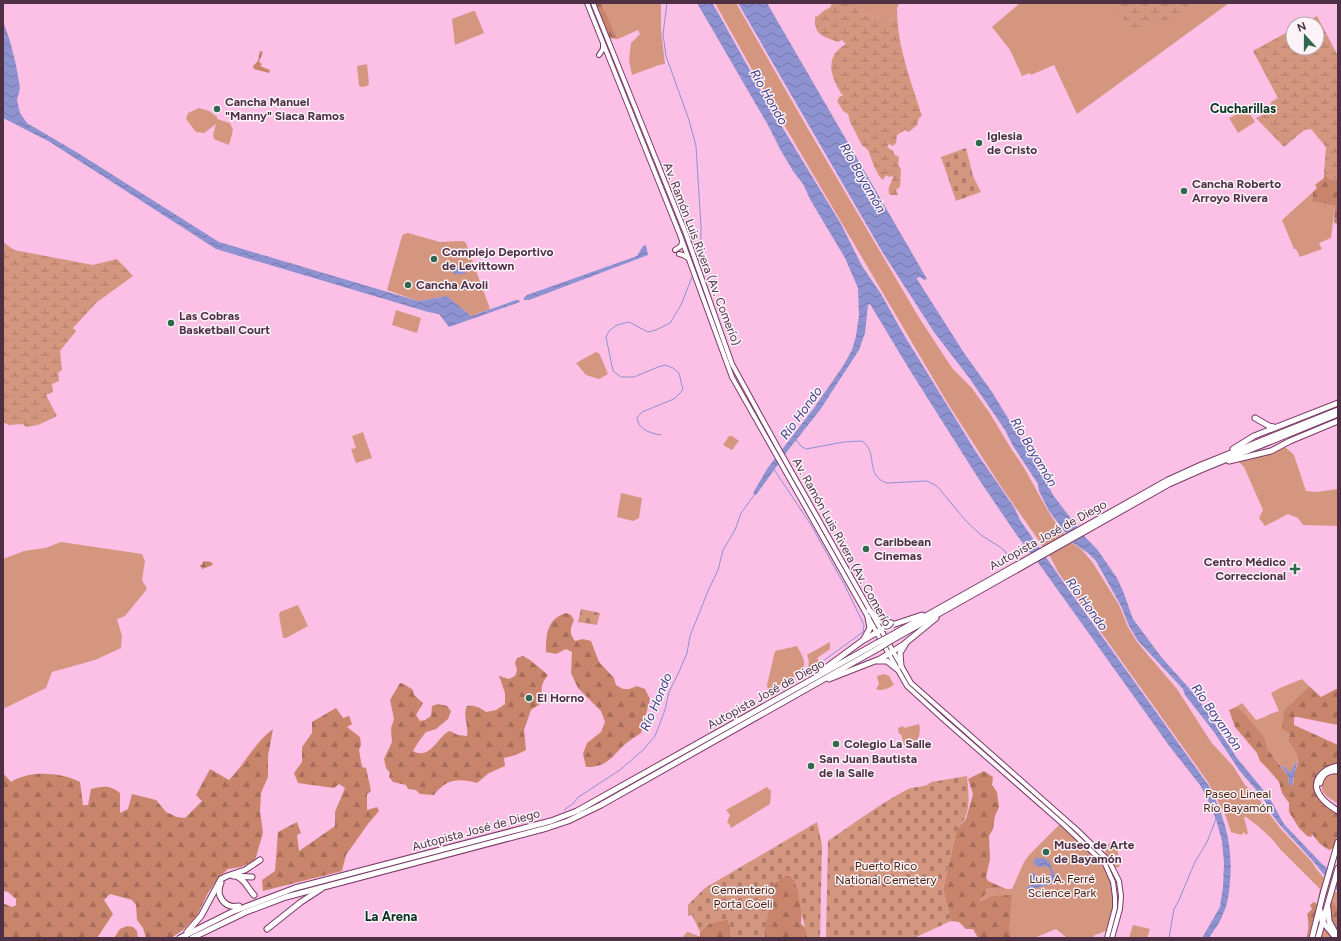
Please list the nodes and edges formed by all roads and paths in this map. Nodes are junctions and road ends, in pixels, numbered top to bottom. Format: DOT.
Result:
graph roads {
  1 [pos="587,3"];
  2 [pos="593,3"];
  3 [pos="602,40"];
  4 [pos="599,55"];
  5 [pos="687,237"];
  6 [pos="681,238"];
  7 [pos="675,250"];
  8 [pos="679,254"];
  9 [pos="693,254"];
  10 [pos="689,260"];
  11 [pos="1338,403"];
  12 [pos="1338,411"];
  13 [pos="1255,418"];
  14 [pos="1338,421"];
  15 [pos="1289,422"];
  16 [pos="1258,424"];
  17 [pos="1277,427"];
  18 [pos="1256,435"];
  19 [pos="1268,441"];
  20 [pos="775,448"];
  21 [pos="784,464"];
  22 [pos="1202,467"];
  23 [pos="1018,567"];
  24 [pos="969,591"];
  25 [pos="962,598"];
  26 [pos="869,610"];
  27 [pos="868,618"];
  28 [pos="894,623"];
  29 [pos="879,631"];
  30 [pos="891,638"];
  31 [pos="862,641"];
  32 [pos="907,642"];
  33 [pos="878,645"];
  34 [pos="890,652"];
  35 [pos="874,661"];
  36 [pos="899,668"];
  37 [pos="797,688"];
  38 [pos="800,693"];
  39 [pos="1338,766"];
  40 [pos="1338,771"];
  41 [pos="599,802"];
  42 [pos="1338,806"];
  43 [pos="586,809"];
  44 [pos="1338,811"];
  45 [pos="1338,842"];
  46 [pos="1338,846"];
  47 [pos="1334,858"];
  48 [pos="260,860"];
  49 [pos="1338,868"];
  50 [pos="236,875"];
  51 [pos="252,876"];
  52 [pos="351,879"];
  53 [pos="254,895"];
  54 [pos="1323,895"];
  55 [pos="1329,899"];
  56 [pos="265,901"];
  57 [pos="249,906"];
  58 [pos="1322,921"];
  59 [pos="267,929"];
  60 [pos="1109,937"];
  61 [pos="1336,937"];
  62 [pos="180,938"];
  63 [pos="186,938"];
  64 [pos="192,938"];
  65 [pos="1311,938"];
  66 [pos="1318,938"];
  1 -- 3 [label="main road, Av. Ramón Luis Rivera (Av. Comerío)"];
  2 -- 5 [label="main road, Av. Ramón Luis Rivera (Av. Comerío)"];
  3 -- 4 [label="main road"];
  3 -- 6 [label="main road, Av. Ramón Luis Rivera (Av. Comerío)"];
  5 -- 9 [label="main road, Av. Ramón Luis Rivera (Av. Comerío)"];
  5 -- 9 [label="main road"];
  6 -- 7 [label="main road"];
  6 -- 10 [label="main road, Av. Ramón Luis Rivera (Av. Comerío)"];
  8 -- 10 [label="main road"];
  9 -- 20 [label="main road, Av. Ramón Luis Rivera (Av. Comerío)"];
  10 -- 20 [label="main road, Av. Ramón Luis Rivera (Av. Comerío)"];
  11 -- 15 [label="highway"];
  12 -- 15 [label="highway"];
  12 -- 19 [label="highway, Autopista José de Diego"];
  12 -- 19 [label="highway"];
  13 -- 17 [label="highway"];
  14 -- 22 [label="highway"];
  15 -- 17 [label="highway"];
  16 -- 18 [label="highway"];
  17 -- 18 [label="highway"];
  18 -- 22 [label="highway"];
  19 -- 22 [label="highway, Autopista José de Diego"];
  20 -- 21 [label="main road, Av. Ramón Luis Rivera (Av. Comerío)"];
  21 -- 26 [label="main road, Av. Ramón Luis Rivera (Av. Comerío)"];
  21 -- 27 [label="main road, Av. Ramón Luis Rivera (Av. Comerío)"];
  22 -- 23 [label="highway, Autopista José de Diego"];
  23 -- 24 [label="highway, Autopista José de Diego"];
  23 -- 25 [label="highway, Autopista José de Diego"];
  23 -- 30 [label="highway"];
  24 -- 25 [label="highway, Autopista José de Diego"];
  24 -- 30 [label="highway"];
  25 -- 28 [label="highway"];
  25 -- 30 [label="highway, Autopista José de Diego"];
  25 -- 32 [label="highway"];
  26 -- 28 [label="highway"];
  26 -- 29 [label="main road, Av. Ramón Luis Rivera (Av. Comerío)"];
  27 -- 29 [label="main road, Av. Ramón Luis Rivera (Av. Comerío)"];
  27 -- 31 [label="highway"];
  28 -- 29 [label="highway"];
  29 -- 31 [label="highway"];
  29 -- 34 [label="main road, Av. Ramón Luis Rivera (Av. Comerío)"];
  30 -- 33 [label="highway, Autopista José de Diego, bridge"];
  31 -- 37 [label="highway"];
  32 -- 34 [label="highway"];
  32 -- 36 [label="highway"];
  33 -- 37 [label="highway, Autopista José de Diego"];
  33 -- 38 [label="highway, Autopista José de Diego"];
  33 -- 41 [label="highway"];
  34 -- 35 [label="highway"];
  34 -- 36 [label="main road, Av. Ramón Luis Rivera (Av. Comerío)"];
  35 -- 36 [label="highway"];
  35 -- 38 [label="highway"];
  36 -- 60 [label="main road, Av. Ramón Luis Rivera (Av. Comerío)"];
  36 -- 60 [label="main road, Av. Ramón Luis Rivera (Av. Comerío)"];
  37 -- 41 [label="highway, Autopista José de Diego"];
  38 -- 41 [label="highway, Autopista José de Diego"];
  39 -- 44 [label="highway"];
  40 -- 42 [label="highway"];
  41 -- 43 [label="highway, Autopista José de Diego"];
  43 -- 52 [label="highway, Autopista José de Diego"];
  43 -- 56 [label="highway"];
  43 -- 56 [label="highway, Autopista José de Diego"];
  45 -- 47 [label="highway"];
  46 -- 47 [label="highway"];
  47 -- 54 [label="highway"];
  48 -- 50 [label="highway"];
  49 -- 55 [label="highway"];
  50 -- 51 [label="highway"];
  50 -- 53 [label="highway"];
  50 -- 57 [label="highway"];
  50 -- 62 [label="highway"];
  52 -- 56 [label="highway, Autopista José de Diego"];
  52 -- 59 [label="highway"];
  54 -- 58 [label="highway"];
  54 -- 65 [label="highway"];
  55 -- 58 [label="highway"];
  55 -- 61 [label="highway"];
  56 -- 57 [label="highway, Autopista José de Diego"];
  57 -- 62 [label="highway, Autopista José de Diego"];
  57 -- 63 [label="highway"];
  57 -- 64 [label="highway, Autopista José de Diego"];
  58 -- 61 [label="highway"];
  58 -- 66 [label="highway"];
}
